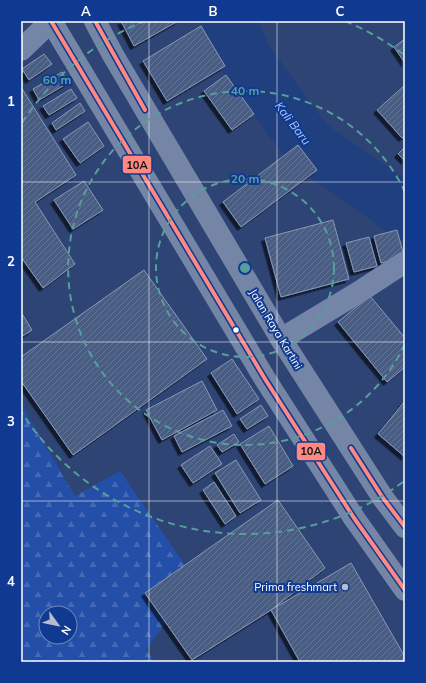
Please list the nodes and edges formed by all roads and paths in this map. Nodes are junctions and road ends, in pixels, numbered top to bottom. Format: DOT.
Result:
graph roads {
  1 [pos="51,21"];
  2 [pos="95,21"];
  3 [pos="21,50"];
  4 [pos="405,262"];
  5 [pos="281,339"];
  6 [pos="405,527"];
  7 [pos="405,590"];
  1 -- 3 [label="street"];
  1 -- 7 [label="main road"];
  2 -- 5 [label="main road, Jalan Raya Kartini"];
  4 -- 5 [label="street"];
  5 -- 6 [label="main road, Jalan Raya Kartini"];
}
